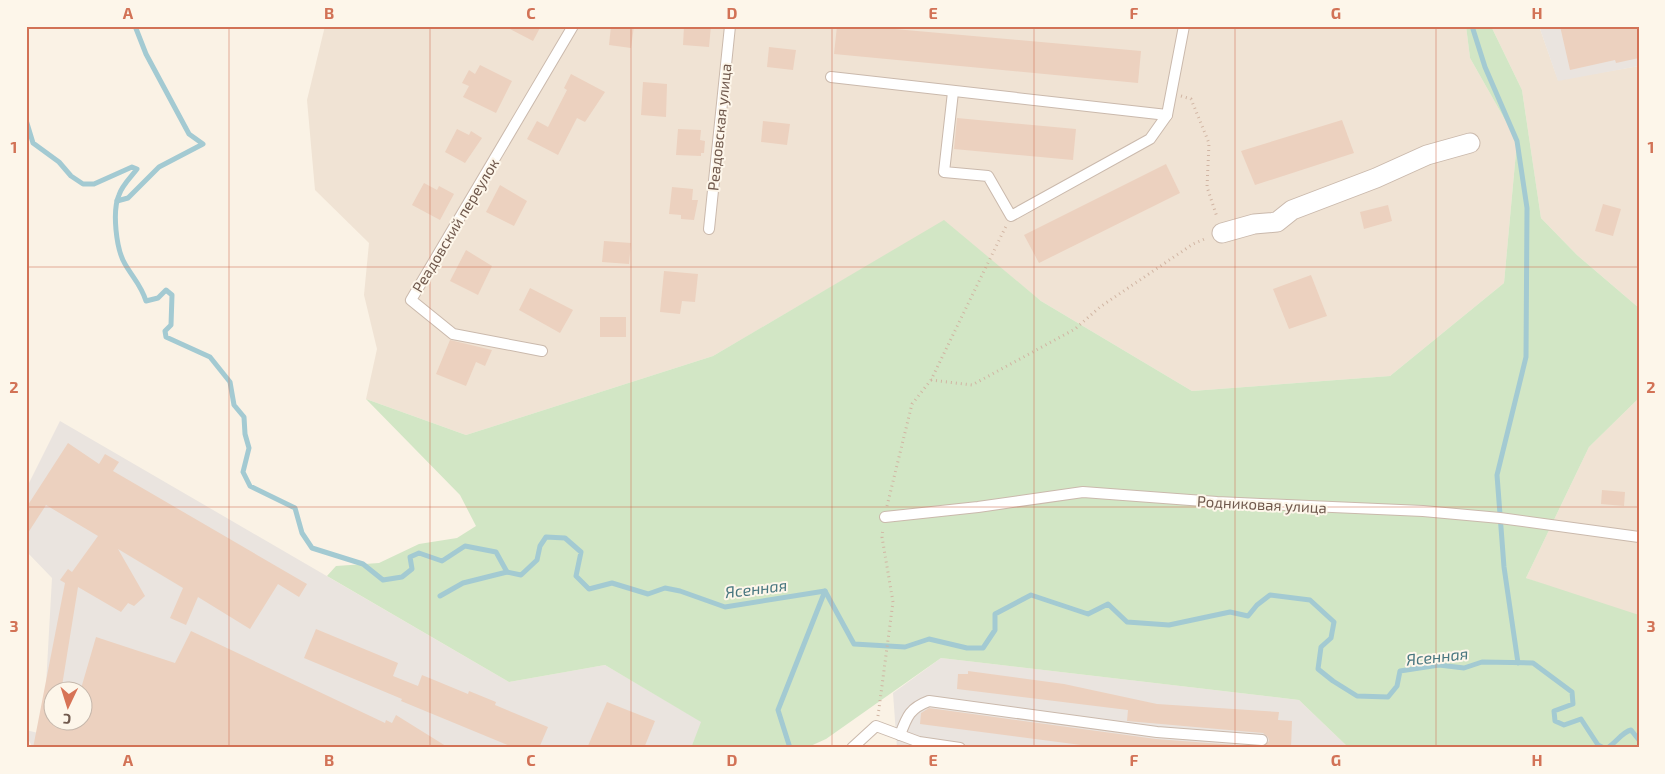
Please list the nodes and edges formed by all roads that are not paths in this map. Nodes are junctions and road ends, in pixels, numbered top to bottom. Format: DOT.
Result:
graph roads {
  1 [pos="573,26"];
  2 [pos="730,26"];
  3 [pos="1184,26"];
  4 [pos="831,77"];
  5 [pos="952,92"];
  6 [pos="1167,115"];
  7 [pos="1470,142"];
  8 [pos="709,229"];
  9 [pos="1222,233"];
  10 [pos="542,351"];
  11 [pos="885,517"];
  12 [pos="1639,538"];
  13 [pos="900,735"];
  14 [pos="1262,740"];
  15 [pos="852,748"];
  16 [pos="960,748"];
  1 -- 10 [label="lane, Реадовский переулок"];
  2 -- 8 [label="lane, Реадовская улица"];
  3 -- 6 [label="lane"];
  4 -- 5 [label="lane"];
  5 -- 6 [label="lane"];
  5 -- 6 [label="lane"];
  7 -- 9 [label="street"];
  11 -- 12 [label="lane, Родниковая улица"];
  13 -- 14 [label="lane"];
  13 -- 15 [label="lane"];
  13 -- 16 [label="lane"];
}
